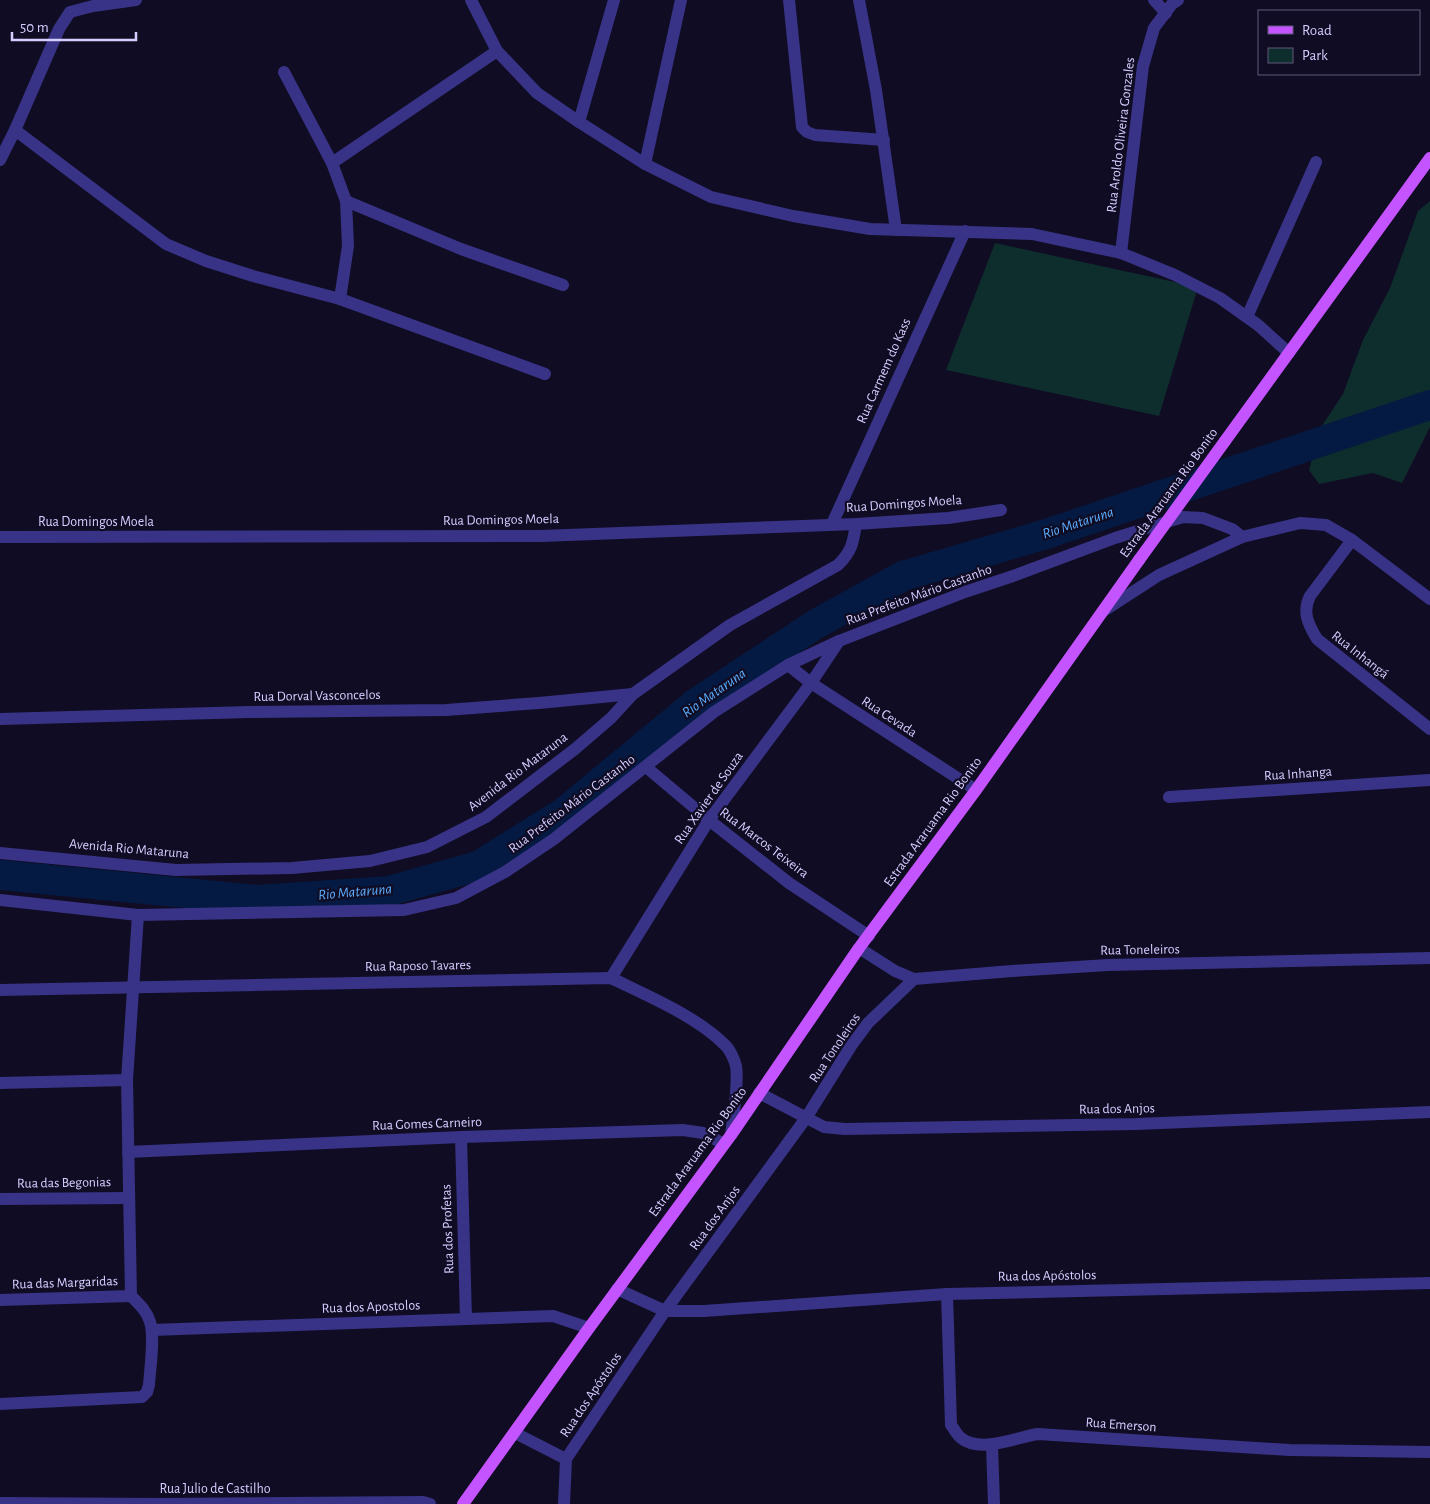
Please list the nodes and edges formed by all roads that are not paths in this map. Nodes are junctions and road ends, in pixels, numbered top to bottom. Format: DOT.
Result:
graph roads {
  1 [pos="136,0"];
  2 [pos="471,0"];
  3 [pos="614,0"];
  4 [pos="681,0"];
  5 [pos="789,0"];
  6 [pos="859,0"];
  7 [pos="1154,0"];
  8 [pos="1178,0"];
  9 [pos="1166,13"];
  10 [pos="497,51"];
  11 [pos="284,72"];
  12 [pos="579,122"];
  13 [pos="15,130"];
  14 [pos="884,140"];
  15 [pos="1430,158"];
  16 [pos="0,160"];
  17 [pos="1316,162"];
  18 [pos="332,163"];
  19 [pos="645,164"];
  20 [pos="346,202"];
  21 [pos="896,230"];
  22 [pos="965,231"];
  23 [pos="1121,253"];
  24 [pos="563,285"];
  25 [pos="340,299"];
  26 [pos="1247,317"];
  27 [pos="1289,352"];
  28 [pos="545,374"];
  29 [pos="1001,510"];
  30 [pos="832,524"];
  31 [pos="856,524"];
  32 [pos="1242,536"];
  33 [pos="0,537"];
  34 [pos="1352,540"];
  35 [pos="1430,599"];
  36 [pos="1103,611"];
  37 [pos="839,641"];
  38 [pos="788,665"];
  39 [pos="811,683"];
  40 [pos="633,694"];
  41 [pos="0,719"];
  42 [pos="1430,729"];
  43 [pos="646,767"];
  44 [pos="1430,780"];
  45 [pos="976,790"];
  46 [pos="1169,797"];
  47 [pos="708,820"];
  48 [pos="0,853"];
  49 [pos="0,900"];
  50 [pos="138,915"];
  51 [pos="869,936"];
  52 [pos="859,948"];
  53 [pos="1430,958"];
  54 [pos="611,978"];
  55 [pos="914,979"];
  56 [pos="132,988"];
  57 [pos="0,990"];
  58 [pos="126,1080"];
  59 [pos="0,1082"];
  60 [pos="759,1094"];
  61 [pos="1430,1112"];
  62 [pos="806,1118"];
  63 [pos="461,1137"];
  64 [pos="727,1140"];
  65 [pos="128,1152"];
  66 [pos="128,1198"];
  67 [pos="0,1199"];
  68 [pos="1430,1283"];
  69 [pos="617,1289"];
  70 [pos="947,1294"];
  71 [pos="132,1296"];
  72 [pos="0,1300"];
  73 [pos="665,1311"];
  74 [pos="466,1319"];
  75 [pos="589,1328"];
  76 [pos="152,1330"];
  77 [pos="0,1404"];
  78 [pos="515,1433"];
  79 [pos="992,1445"];
  80 [pos="1430,1452"];
  81 [pos="566,1459"];
  82 [pos="0,1503"];
  83 [pos="430,1504"];
  84 [pos="463,1504"];
  85 [pos="564,1504"];
  86 [pos="994,1504"];
  1 -- 13 [label="street"];
  2 -- 10 [label="street"];
  3 -- 12 [label="street"];
  4 -- 19 [label="street"];
  5 -- 14 [label="street"];
  6 -- 14 [label="street"];
  7 -- 9 [label="street"];
  8 -- 9 [label="street, Rua Aroldo Oliveira Gonzales"];
  9 -- 23 [label="street, Rua Aroldo Oliveira Gonzales"];
  10 -- 12 [label="street"];
  10 -- 18 [label="street"];
  11 -- 18 [label="street"];
  12 -- 19 [label="street"];
  13 -- 16 [label="street"];
  13 -- 25 [label="street"];
  14 -- 21 [label="street"];
  15 -- 27 [label="main road, Estrada Araruama Rio Bonito"];
  17 -- 26 [label="street"];
  18 -- 20 [label="street"];
  19 -- 21 [label="street"];
  20 -- 24 [label="street"];
  20 -- 25 [label="street"];
  21 -- 22 [label="street"];
  22 -- 23 [label="street"];
  22 -- 30 [label="street, Rua Carmem do Kass"];
  23 -- 26 [label="street"];
  25 -- 28 [label="street"];
  26 -- 27 [label="street"];
  27 -- 36 [label="main road, Estrada Araruama Rio Bonito, bridge"];
  29 -- 31 [label="street, Rua Domingos Moela"];
  30 -- 31 [label="street, Rua Domingos Moela"];
  30 -- 33 [label="street, Rua Domingos Moela"];
  31 -- 40 [label="street, Avenida Rio Mataruna"];
  32 -- 34 [label="street"];
  32 -- 36 [label="street"];
  32 -- 37 [label="street, Rua Prefeito Mário Castanho"];
  34 -- 35 [label="street"];
  34 -- 42 [label="street, Rua Inhangá"];
  36 -- 45 [label="main road, Estrada Araruama Rio Bonito"];
  37 -- 38 [label="street, Rua Prefeito Mário Castanho"];
  37 -- 39 [label="street, Rua Xavier de Souza"];
  38 -- 39 [label="street, Rua Cevada"];
  38 -- 43 [label="street, Rua Prefeito Mário Castanho"];
  39 -- 45 [label="street, Rua Cevada"];
  39 -- 47 [label="street, Rua Xavier de Souza"];
  40 -- 41 [label="street, Rua Dorval Vasconcelos"];
  40 -- 48 [label="street, Avenida Rio Mataruna"];
  43 -- 47 [label="street, Rua Marcos Teixeira"];
  43 -- 50 [label="street, Rua Prefeito Mário Castanho"];
  44 -- 46 [label="street, Rua Inhanga"];
  45 -- 51 [label="main road, Estrada Araruama Rio Bonito"];
  47 -- 51 [label="street, Rua Marcos Teixeira"];
  47 -- 54 [label="street, Rua Xavier de Souza"];
  49 -- 50 [label="street, Rua Prefeito Mário Castanho"];
  50 -- 56 [label="street"];
  51 -- 52 [label="main road, Estrada Araruama Rio Bonito"];
  52 -- 55 [label="street, Rua Toneleiros"];
  52 -- 60 [label="main road, Estrada Araruama Rio Bonito"];
  53 -- 55 [label="street, Rua Toneleiros"];
  54 -- 56 [label="street, Rua Raposo Tavares"];
  54 -- 64 [label="street, Rua Raposo Tavares"];
  55 -- 62 [label="street, Rua Tonoleiros"];
  56 -- 57 [label="street, Rua Raposo Tavares"];
  56 -- 58 [label="street"];
  58 -- 59 [label="street"];
  58 -- 65 [label="street"];
  60 -- 62 [label="street, Rua dos Anjos"];
  60 -- 64 [label="main road, Estrada Araruama Rio Bonito"];
  61 -- 62 [label="street, Rua dos Anjos"];
  62 -- 73 [label="street, Rua dos Anjos"];
  63 -- 64 [label="street, Rua Gomes Carneiro"];
  63 -- 65 [label="street, Rua Gomes Carneiro"];
  63 -- 74 [label="street, Rua dos Profetas"];
  64 -- 69 [label="main road, Estrada Araruama Rio Bonito"];
  65 -- 66 [label="street"];
  66 -- 67 [label="street, Rua das Begonias"];
  66 -- 71 [label="street"];
  68 -- 70 [label="street, Rua dos Apóstolos"];
  69 -- 73 [label="street, Rua dos Apóstolos"];
  69 -- 75 [label="main road, Estrada Araruama Rio Bonito"];
  70 -- 73 [label="street, Rua dos Apóstolos"];
  70 -- 79 [label="street, Rua Emerson"];
  71 -- 72 [label="street, Rua das Margaridas"];
  71 -- 76 [label="street"];
  73 -- 81 [label="street, Rua dos Apóstolos"];
  74 -- 75 [label="street, Rua dos Apostolos"];
  74 -- 76 [label="street, Rua dos Apostolos"];
  75 -- 78 [label="main road, Estrada Araruama Rio Bonito"];
  76 -- 77 [label="street"];
  78 -- 81 [label="street"];
  78 -- 84 [label="main road, Estrada Araruama Rio Bonito"];
  79 -- 80 [label="street, Rua Emerson"];
  79 -- 86 [label="street"];
  81 -- 85 [label="street, Rua dos Apóstolos"];
  82 -- 83 [label="street, Rua Julio de Castilho"];
}
